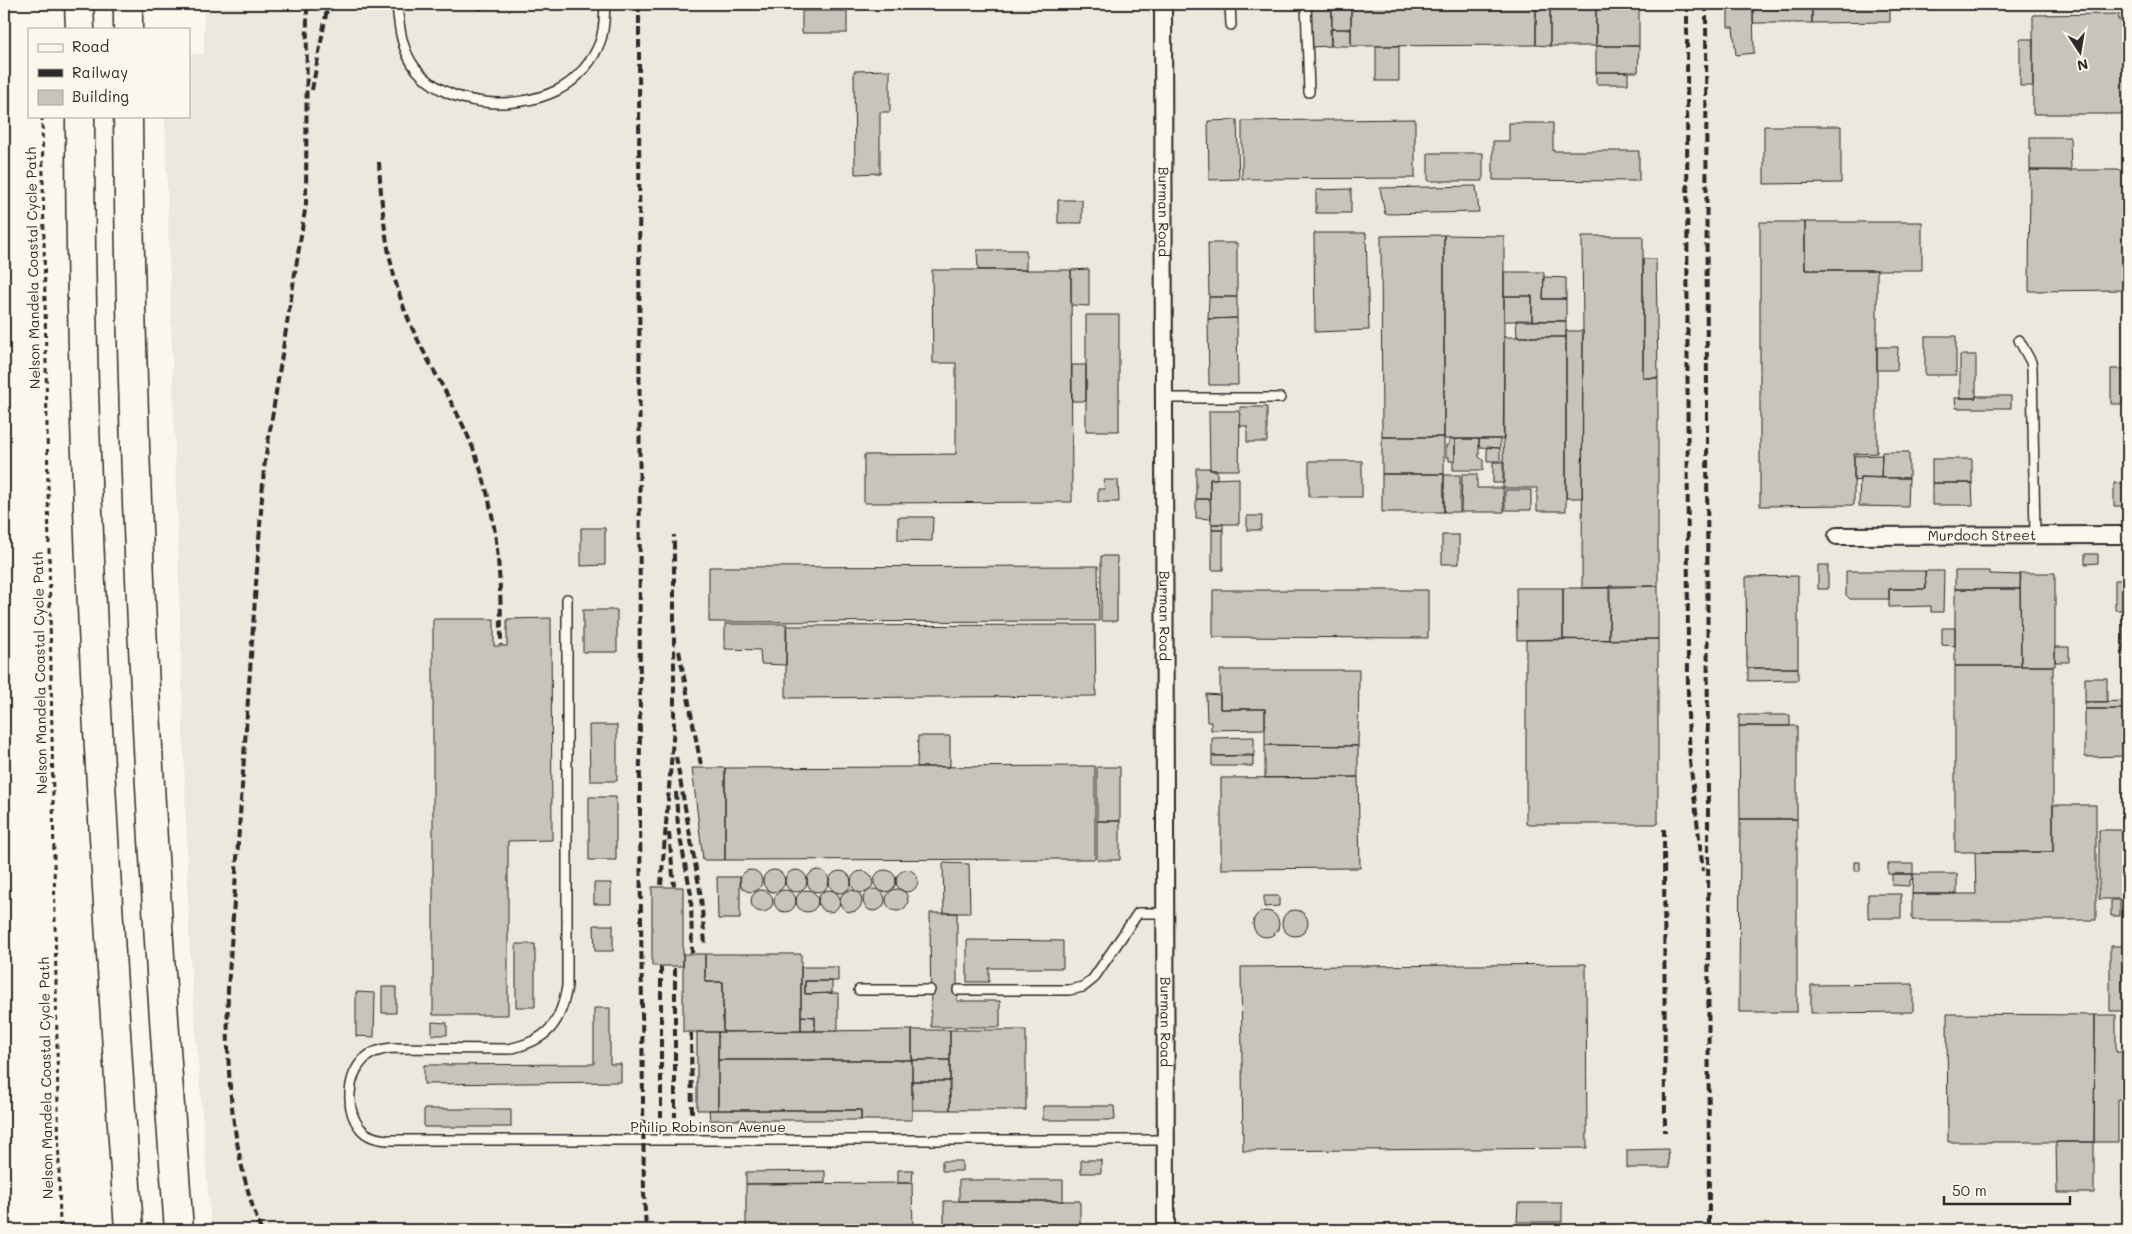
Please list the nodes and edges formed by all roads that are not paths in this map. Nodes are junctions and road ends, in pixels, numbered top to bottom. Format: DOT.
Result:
graph roads {
  1 [pos="79,4"];
  2 [pos="128,4"];
  3 [pos="397,4"];
  4 [pos="604,4"];
  5 [pos="1163,4"];
  6 [pos="1230,4"];
  7 [pos="1306,4"];
  8 [pos="1231,25"];
  9 [pos="80,28"];
  10 [pos="128,28"];
  11 [pos="1309,92"];
  12 [pos="80,118"];
  13 [pos="128,118"];
  14 [pos="2019,340"];
  15 [pos="1164,398"];
  16 [pos="1280,398"];
  17 [pos="2035,535"];
  18 [pos="2128,535"];
  19 [pos="1837,536"];
  20 [pos="567,599"];
  21 [pos="1165,913"];
  22 [pos="859,990"];
  23 [pos="930,990"];
  24 [pos="958,990"];
  25 [pos="1166,1140"];
  26 [pos="129,1230"];
  27 [pos="179,1230"];
  28 [pos="1166,1230"];
  1 -- 9 [label="highway"];
  2 -- 10 [label="highway"];
  3 -- 4 [label="lane"];
  5 -- 15 [label="street, Burman Road"];
  6 -- 8 [label="lane"];
  7 -- 11 [label="lane"];
  12 -- 26 [label="highway"];
  13 -- 27 [label="highway"];
  14 -- 17 [label="lane"];
  15 -- 16 [label="lane"];
  15 -- 21 [label="street, Burman Road"];
  17 -- 18 [label="street, Murdoch Street"];
  17 -- 19 [label="street, Murdoch Street"];
  20 -- 25 [label="lane, Philip Robinson Avenue"];
  21 -- 24 [label="lane"];
  21 -- 25 [label="street, Burman Road"];
  22 -- 23 [label="lane"];
  25 -- 28 [label="street, Burman Road"];
}
